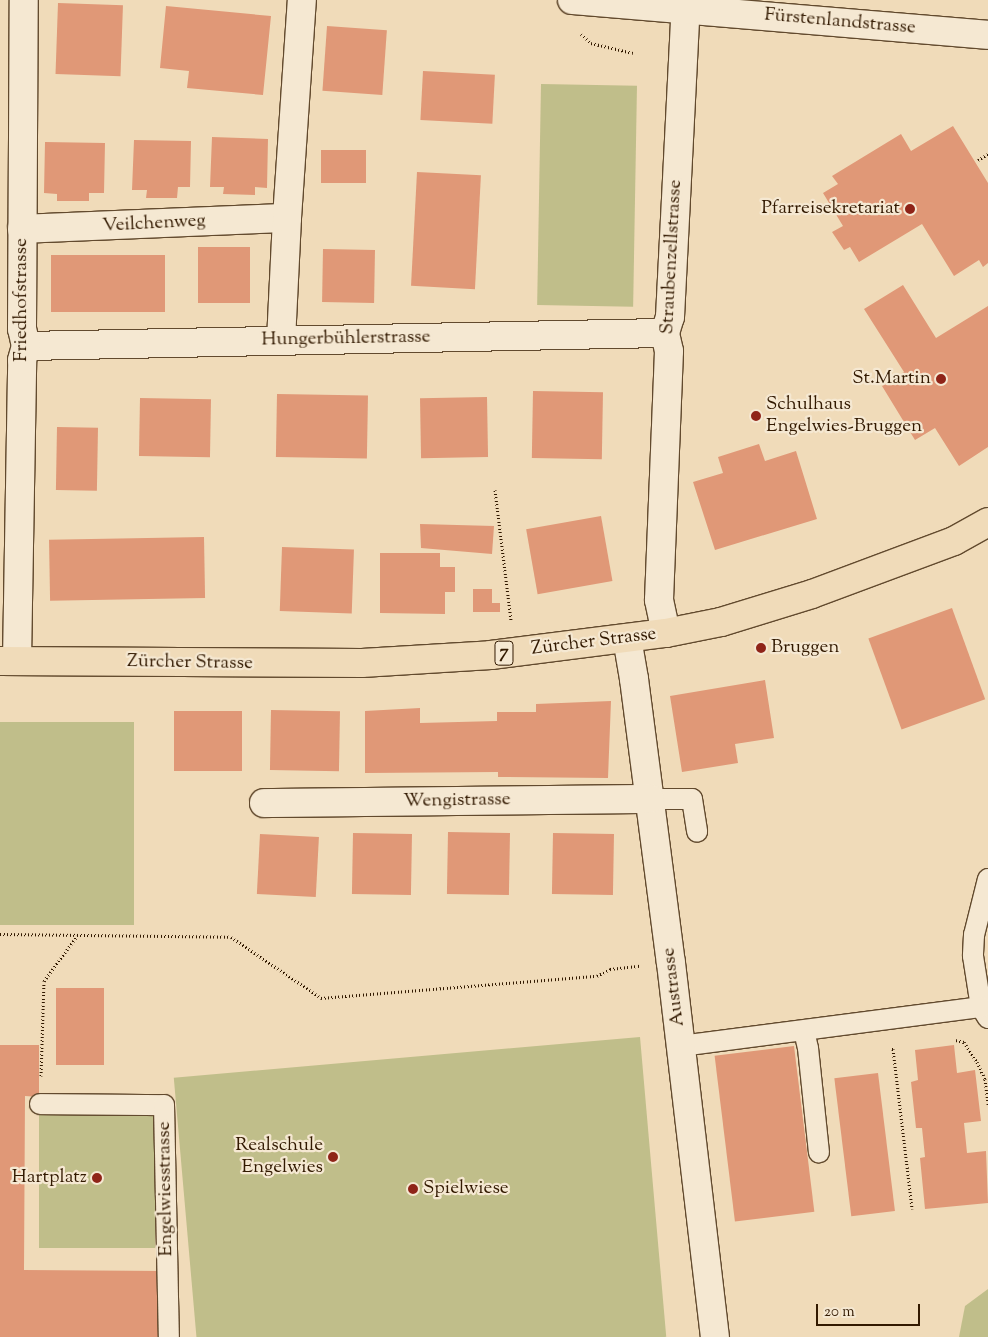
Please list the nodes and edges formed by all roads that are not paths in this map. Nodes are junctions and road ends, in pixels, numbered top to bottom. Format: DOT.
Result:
graph roads {
  1 [pos="24,0"];
  2 [pos="302,0"];
  3 [pos="572,0"];
  4 [pos="685,5"];
  5 [pos="988,34"];
  6 [pos="287,218"];
  7 [pos="22,229"];
  8 [pos="665,333"];
  9 [pos="281,341"];
  10 [pos="26,346"];
  11 [pos="988,522"];
  12 [pos="666,633"];
  13 [pos="627,638"];
  14 [pos="9,661"];
  15 [pos="650,799"];
  16 [pos="264,802"];
  17 [pos="697,832"];
  18 [pos="988,880"];
  19 [pos="980,960"];
  20 [pos="985,1012"];
  21 [pos="804,1031"];
  22 [pos="681,1046"];
  23 [pos="40,1104"];
  24 [pos="819,1152"];
  25 [pos="169,1337"];
  26 [pos="715,1337"];
  1 -- 7 [label="street, Friedhofstrasse"];
  2 -- 6 [label="street"];
  3 -- 4 [label="street, Fürstenlandstrasse"];
  4 -- 5 [label="street, Fürstenlandstrasse"];
  4 -- 8 [label="street, Straubenzellstrasse"];
  6 -- 7 [label="street, Veilchenweg"];
  6 -- 9 [label="street"];
  7 -- 10 [label="street, Friedhofstrasse"];
  8 -- 9 [label="street, Hungerbühlerstrasse"];
  8 -- 12 [label="street, Straubenzellstrasse"];
  9 -- 10 [label="street, Hungerbühlerstrasse"];
  10 -- 14 [label="street, Friedhofstrasse"];
  11 -- 12 [label="main road, Zürcher Strasse / 7"];
  12 -- 13 [label="main road, Zürcher Strasse / 7"];
  13 -- 14 [label="main road, Zürcher Strasse / 7"];
  13 -- 15 [label="street, Austrasse"];
  15 -- 16 [label="street, Wengistrasse"];
  15 -- 17 [label="lane"];
  15 -- 22 [label="street, Austrasse"];
  18 -- 19 [label="lane"];
  19 -- 20 [label="lane"];
  20 -- 21 [label="lane"];
  21 -- 22 [label="lane"];
  21 -- 24 [label="lane"];
  22 -- 26 [label="street, Austrasse"];
  23 -- 25 [label="lane, Engelwiesstrasse"];
}
